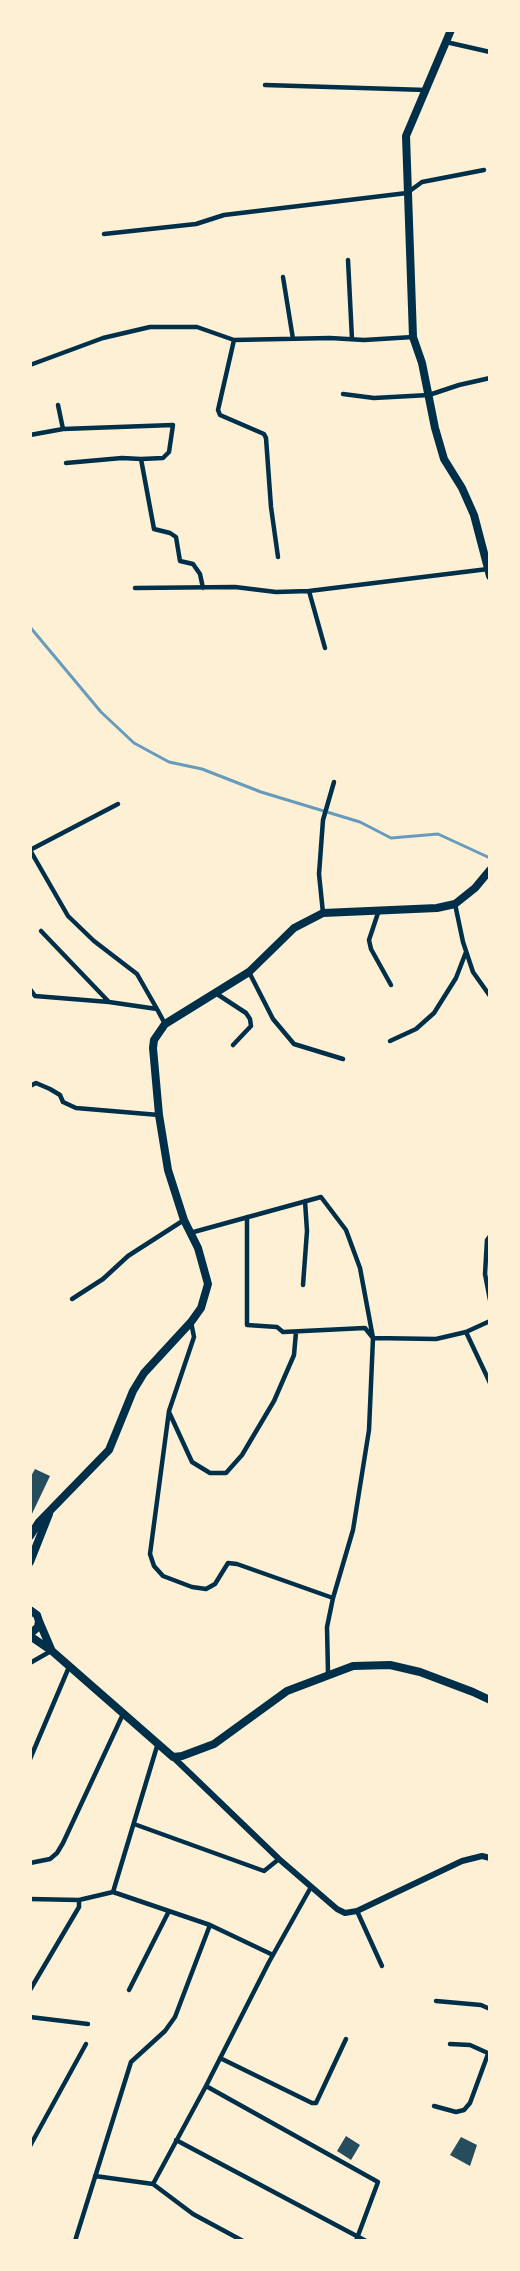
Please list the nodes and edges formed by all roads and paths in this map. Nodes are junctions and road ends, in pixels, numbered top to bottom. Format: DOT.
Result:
graph roads {
  1 [pos="451,30"];
  2 [pos="446,42"];
  3 [pos="490,52"];
  4 [pos="265,85"];
  5 [pos="426,90"];
  6 [pos="484,170"];
  7 [pos="407,194"];
  8 [pos="104,234"];
  9 [pos="348,260"];
  10 [pos="283,277"];
  11 [pos="413,337"];
  12 [pos="293,339"];
  13 [pos="352,339"];
  14 [pos="234,340"];
  15 [pos="30,364"];
  16 [pos="490,378"];
  17 [pos="343,394"];
  18 [pos="429,395"];
  19 [pos="58,405"];
  20 [pos="63,429"];
  21 [pos="30,435"];
  22 [pos="141,459"];
  23 [pos="66,463"];
  24 [pos="278,557"];
  25 [pos="490,571"];
  26 [pos="135,588"];
  27 [pos="203,588"];
  28 [pos="309,591"];
  29 [pos="325,648"];
  30 [pos="334,782"];
  31 [pos="118,804"];
  32 [pos="30,850"];
  33 [pos="490,870"];
  34 [pos="487,879"];
  35 [pos="455,904"];
  36 [pos="379,910"];
  37 [pos="323,913"];
  38 [pos="41,931"];
  39 [pos="466,952"];
  40 [pos="249,972"];
  41 [pos="391,985"];
  42 [pos="30,989"];
  43 [pos="217,994"];
  44 [pos="490,996"];
  45 [pos="109,1002"];
  46 [pos="157,1010"];
  47 [pos="165,1024"];
  48 [pos="390,1041"];
  49 [pos="233,1045"];
  50 [pos="343,1059"];
  51 [pos="30,1086"];
  52 [pos="159,1115"];
  53 [pos="305,1201"];
  54 [pos="247,1217"];
  55 [pos="184,1220"];
  56 [pos="190,1233"];
  57 [pos="490,1236"];
  58 [pos="303,1285"];
  59 [pos="72,1299"];
  60 [pos="490,1300"];
  61 [pos="490,1321"];
  62 [pos="191,1322"];
  63 [pos="296,1332"];
  64 [pos="466,1332"];
  65 [pos="373,1338"];
  66 [pos="490,1383"];
  67 [pos="169,1411"];
  68 [pos="50,1513"];
  69 [pos="30,1536"];
  70 [pos="30,1562"];
  71 [pos="333,1598"];
  72 [pos="31,1608"];
  73 [pos="39,1621"];
  74 [pos="30,1635"];
  75 [pos="52,1651"];
  76 [pos="30,1664"];
  77 [pos="69,1667"];
  78 [pos="328,1674"];
  79 [pos="490,1700"];
  80 [pos="124,1712"];
  81 [pos="158,1743"];
  82 [pos="173,1757"];
  83 [pos="30,1759"];
  84 [pos="134,1824"];
  85 [pos="490,1858"];
  86 [pos="279,1859"];
  87 [pos="30,1863"];
  88 [pos="311,1887"];
  89 [pos="113,1892"];
  90 [pos="30,1899"];
  91 [pos="79,1900"];
  92 [pos="169,1911"];
  93 [pos="357,1911"];
  94 [pos="210,1925"];
  95 [pos="273,1955"];
  96 [pos="382,1966"];
  97 [pos="30,1990"];
  98 [pos="129,1990"];
  99 [pos="436,2001"];
  100 [pos="490,2009"];
  101 [pos="30,2017"];
  102 [pos="88,2024"];
  103 [pos="346,2039"];
  104 [pos="86,2044"];
  105 [pos="450,2044"];
  106 [pos="489,2054"];
  107 [pos="220,2058"];
  108 [pos="206,2086"];
  109 [pos="434,2106"];
  110 [pos="176,2140"];
  111 [pos="30,2146"];
  112 [pos="95,2176"];
  113 [pos="153,2184"];
  114 [pos="357,2239"];
  115 [pos="75,2241"];
  116 [pos="241,2241"];
  117 [pos="366,2241"];
  1 -- 2 [label="main road"];
  2 -- 3 [label="street"];
  2 -- 5 [label="main road"];
  4 -- 5 [label="street"];
  5 -- 7 [label="main road"];
  6 -- 7 [label="street"];
  7 -- 8 [label="street"];
  7 -- 11 [label="main road"];
  9 -- 13 [label="street"];
  10 -- 12 [label="street"];
  11 -- 13 [label="street"];
  11 -- 18 [label="main road"];
  12 -- 13 [label="street"];
  12 -- 14 [label="street"];
  14 -- 15 [label="street"];
  14 -- 24 [label="street"];
  16 -- 18 [label="street"];
  17 -- 18 [label="street"];
  18 -- 25 [label="main road"];
  19 -- 20 [label="street"];
  20 -- 21 [label="street"];
  20 -- 22 [label="street"];
  22 -- 23 [label="street"];
  22 -- 27 [label="street"];
  25 -- 28 [label="street"];
  26 -- 27 [label="street"];
  27 -- 28 [label="street"];
  28 -- 29 [label="street"];
  30 -- 37 [label="street"];
  31 -- 32 [label="street"];
  32 -- 46 [label="street"];
  33 -- 34 [label="main road"];
  34 -- 35 [label="main road"];
  35 -- 36 [label="main road"];
  35 -- 39 [label="street"];
  36 -- 37 [label="main road"];
  36 -- 41 [label="street"];
  37 -- 40 [label="main road"];
  38 -- 45 [label="street"];
  39 -- 44 [label="street"];
  39 -- 48 [label="street"];
  40 -- 43 [label="main road"];
  40 -- 50 [label="street"];
  42 -- 45 [label="street"];
  43 -- 47 [label="main road"];
  43 -- 49 [label="street"];
  45 -- 46 [label="street"];
  46 -- 47 [label="street"];
  47 -- 52 [label="main road"];
  51 -- 52 [label="street"];
  52 -- 55 [label="main road"];
  53 -- 54 [label="street"];
  53 -- 58 [label="street"];
  53 -- 65 [label="street"];
  54 -- 56 [label="street"];
  54 -- 63 [label="street"];
  55 -- 56 [label="main road"];
  55 -- 59 [label="street"];
  56 -- 62 [label="main road"];
  57 -- 60 [label="street"];
  61 -- 64 [label="street"];
  62 -- 67 [label="street"];
  62 -- 68 [label="main road"];
  63 -- 65 [label="street"];
  63 -- 67 [label="street"];
  64 -- 65 [label="street"];
  64 -- 66 [label="street"];
  65 -- 71 [label="street"];
  67 -- 71 [label="street"];
  68 -- 69 [label="main road"];
  68 -- 70 [label="main road"];
  71 -- 78 [label="street"];
  72 -- 73 [label="main road"];
  73 -- 74 [label="main road"];
  73 -- 75 [label="main road"];
  74 -- 75 [label="main road"];
  75 -- 76 [label="street"];
  75 -- 77 [label="main road"];
  77 -- 80 [label="main road"];
  77 -- 83 [label="street"];
  78 -- 79 [label="main road"];
  78 -- 82 [label="main road"];
  80 -- 81 [label="main road"];
  80 -- 87 [label="street"];
  81 -- 82 [label="main road"];
  81 -- 84 [label="street"];
  82 -- 86 [label="street"];
  84 -- 86 [label="street"];
  84 -- 89 [label="street"];
  85 -- 93 [label="street"];
  86 -- 88 [label="street"];
  88 -- 93 [label="street"];
  88 -- 95 [label="street"];
  89 -- 91 [label="street"];
  89 -- 92 [label="street"];
  90 -- 91 [label="street"];
  91 -- 97 [label="street"];
  92 -- 94 [label="street"];
  92 -- 98 [label="street"];
  93 -- 96 [label="street"];
  94 -- 95 [label="street"];
  94 -- 112 [label="street"];
  95 -- 107 [label="street"];
  99 -- 100 [label="street"];
  101 -- 102 [label="street"];
  103 -- 107 [label="street"];
  104 -- 111 [label="street"];
  105 -- 106 [label="street"];
  106 -- 109 [label="street"];
  107 -- 108 [label="street"];
  108 -- 110 [label="street"];
  108 -- 114 [label="street"];
  110 -- 113 [label="street"];
  110 -- 114 [label="street"];
  112 -- 113 [label="street"];
  112 -- 115 [label="street"];
  113 -- 116 [label="street"];
  114 -- 117 [label="street"];
}
